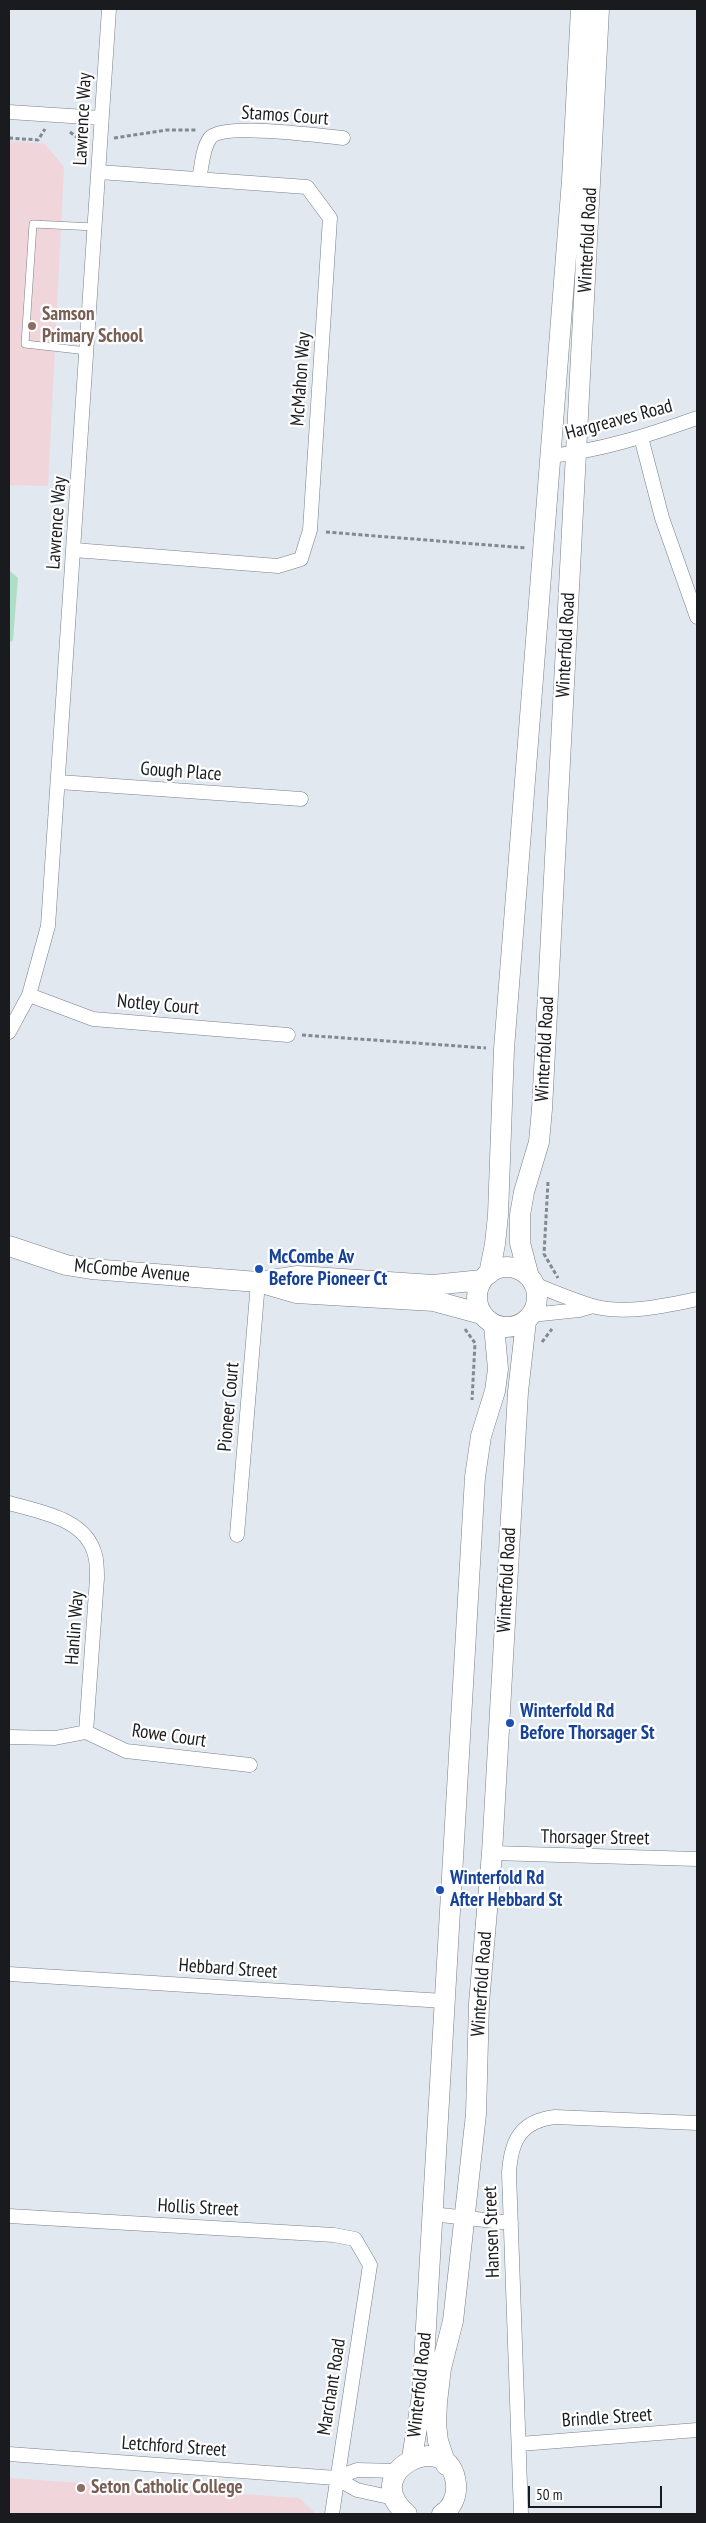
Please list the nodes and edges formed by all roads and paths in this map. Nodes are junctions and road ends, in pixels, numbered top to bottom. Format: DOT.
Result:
graph roads {
  1 [pos="109,9"];
  2 [pos="581,9"];
  3 [pos="599,9"];
  4 [pos="9,112"];
  5 [pos="102,118"];
  6 [pos="343,138"];
  7 [pos="99,172"];
  8 [pos="199,179"];
  9 [pos="95,227"];
  10 [pos="87,351"];
  11 [pos="697,418"];
  12 [pos="641,438"];
  13 [pos="576,454"];
  14 [pos="549,456"];
  15 [pos="310,530"];
  16 [pos="74,550"];
  17 [pos="542,550"];
  18 [pos="697,617"];
  19 [pos="59,782"];
  20 [pos="301,799"];
  21 [pos="29,995"];
  22 [pos="9,1032"];
  23 [pos="288,1034"];
  24 [pos="504,1049"];
  25 [pos="548,1178"];
  26 [pos="9,1246"];
  27 [pos="486,1277"];
  28 [pos="531,1280"];
  29 [pos="560,1281"];
  30 [pos="258,1282"];
  31 [pos="697,1299"];
  32 [pos="592,1306"];
  33 [pos="528,1318"];
  34 [pos="488,1320"];
  35 [pos="464,1328"];
  36 [pos="471,1402"];
  37 [pos="9,1502"];
  38 [pos="237,1535"];
  39 [pos="86,1732"];
  40 [pos="9,1737"];
  41 [pos="250,1765"];
  42 [pos="492,1853"];
  43 [pos="697,1859"];
  44 [pos="9,1974"];
  45 [pos="444,2001"];
  46 [pos="697,2123"];
  47 [pos="432,2214"];
  48 [pos="9,2216"];
  49 [pos="466,2218"];
  50 [pos="511,2223"];
  51 [pos="370,2265"];
  52 [pos="697,2430"];
  53 [pos="520,2444"];
  54 [pos="9,2454"];
  55 [pos="405,2465"];
  56 [pos="446,2465"];
  57 [pos="336,2478"];
  58 [pos="403,2510"];
  59 [pos="332,2514"];
  60 [pos="444,2514"];
  61 [pos="521,2514"];
  1 -- 5 [label="street, Lawrence Way"];
  2 -- 14 [label="main road, Winterfold Road"];
  3 -- 13 [label="main road, Winterfold Road"];
  4 -- 5 [label="street"];
  5 -- 7 [label="street, Lawrence Way"];
  6 -- 8 [label="street, Stamos Court"];
  7 -- 8 [label="street, McMahon Way"];
  7 -- 9 [label="street, Lawrence Way"];
  8 -- 15 [label="street, McMahon Way"];
  9 -- 10 [label="street, Lawrence Way"];
  9 -- 10 [label="lane"];
  10 -- 16 [label="street, Lawrence Way"];
  11 -- 12 [label="street, Hargreaves Road"];
  12 -- 13 [label="street, Hargreaves Road"];
  12 -- 18 [label="street"];
  13 -- 14 [label="street, Hargreaves Road"];
  13 -- 28 [label="main road, Winterfold Road"];
  14 -- 17 [label="main road, Winterfold Road"];
  15 -- 16 [label="street, McMahon Way"];
  15 -- 17 [label="path"];
  16 -- 19 [label="street, Lawrence Way"];
  17 -- 24 [label="main road, Winterfold Road"];
  19 -- 20 [label="street, Gough Place"];
  19 -- 21 [label="street, Lawrence Way"];
  21 -- 22 [label="street, Lawrence Way"];
  21 -- 23 [label="street, Notley Court"];
  23 -- 24 [label="path"];
  24 -- 27 [label="main road, Winterfold Road"];
  25 -- 29 [label="path"];
  26 -- 30 [label="main road, McCombe Avenue"];
  27 -- 28 [label="main road"];
  27 -- 30 [label="main road, McCombe Avenue"];
  27 -- 34 [label="main road"];
  28 -- 32 [label="street"];
  28 -- 33 [label="main road"];
  30 -- 34 [label="main road, McCombe Avenue"];
  30 -- 38 [label="street, Pioneer Court"];
  31 -- 32 [label="street"];
  32 -- 33 [label="street"];
  33 -- 34 [label="main road"];
  33 -- 42 [label="main road, Winterfold Road"];
  34 -- 45 [label="main road, Winterfold Road"];
  35 -- 36 [label="path"];
  37 -- 39 [label="street, Hanlin Way"];
  39 -- 40 [label="street"];
  39 -- 41 [label="street, Rowe Court"];
  42 -- 43 [label="street, Thorsager Street"];
  42 -- 49 [label="main road, Winterfold Road"];
  44 -- 45 [label="street, Hebbard Street"];
  45 -- 47 [label="main road, Winterfold Road"];
  46 -- 50 [label="street, Hansen Street"];
  47 -- 49 [label="street"];
  47 -- 55 [label="main road, Winterfold Road"];
  48 -- 51 [label="street, Hollis Street"];
  49 -- 50 [label="street"];
  49 -- 56 [label="main road, Winterfold Road"];
  50 -- 53 [label="street, Hansen Street"];
  51 -- 57 [label="street, Marchant Road"];
  52 -- 53 [label="street, Brindle Street"];
  53 -- 61 [label="street, Hansen Street"];
  54 -- 57 [label="street, Letchford Street"];
  55 -- 56 [label="main road"];
  55 -- 57 [label="street, Letchford Street"];
  55 -- 58 [label="main road, Winterfold Road"];
  56 -- 60 [label="main road, Winterfold Road"];
  57 -- 58 [label="street, Letchford Street"];
  57 -- 59 [label="street, Marchant Road"];
}
